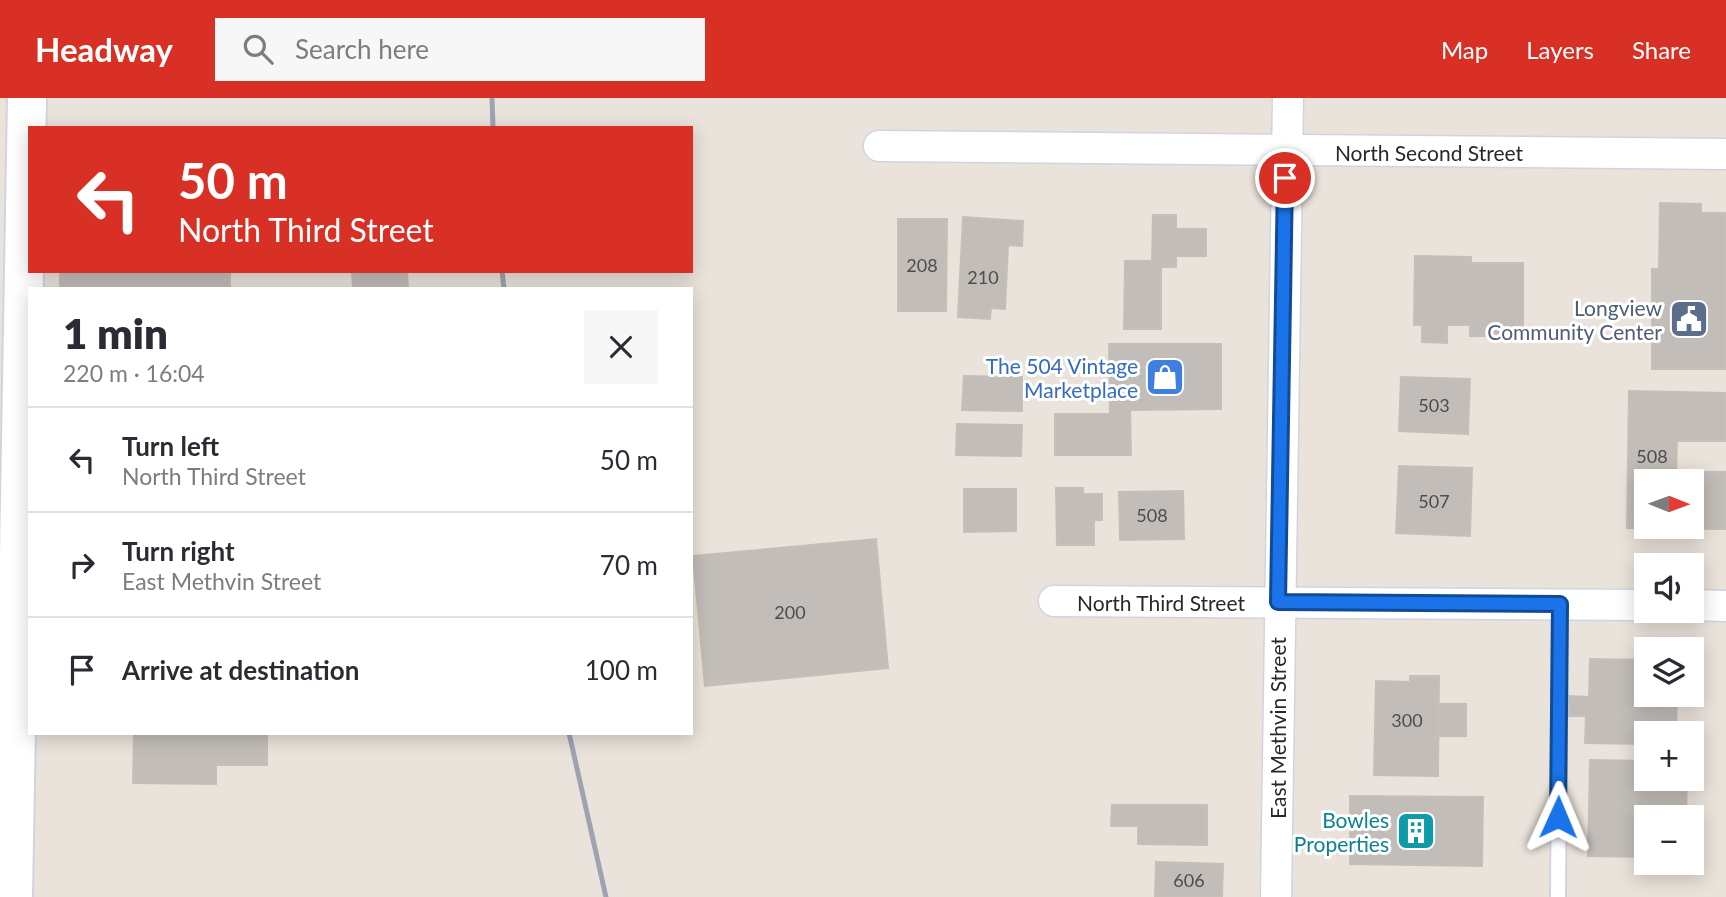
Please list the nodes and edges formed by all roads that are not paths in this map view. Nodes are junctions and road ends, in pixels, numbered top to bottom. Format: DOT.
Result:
graph roads {
  1 [pos="27,98"];
  2 [pos="1288,98"];
  3 [pos="880,146"];
  4 [pos="12,148"];
  5 [pos="1286,152"];
  6 [pos="1726,154"];
  7 [pos="1054,601"];
  8 [pos="1278,602"];
  9 [pos="1560,604"];
  10 [pos="1634,605"];
  11 [pos="1704,605"];
  12 [pos="1726,606"];
  13 [pos="13,897"];
  14 [pos="1276,897"];
  15 [pos="1558,897"];
  1 -- 4 [label="main road"];
  2 -- 5 [label="street, East Methvin Street"];
  3 -- 5 [label="street, North Second Street"];
  4 -- 13 [label="main road"];
  5 -- 6 [label="street, North Second Street"];
  5 -- 8 [label="street, East Methvin Street"];
  7 -- 8 [label="street, North Third Street"];
  8 -- 9 [label="street, North Third Street"];
  8 -- 14 [label="street, East Methvin Street"];
  9 -- 10 [label="street, North Third Street"];
  9 -- 15 [label="lane"];
  11 -- 12 [label="street"];
}
